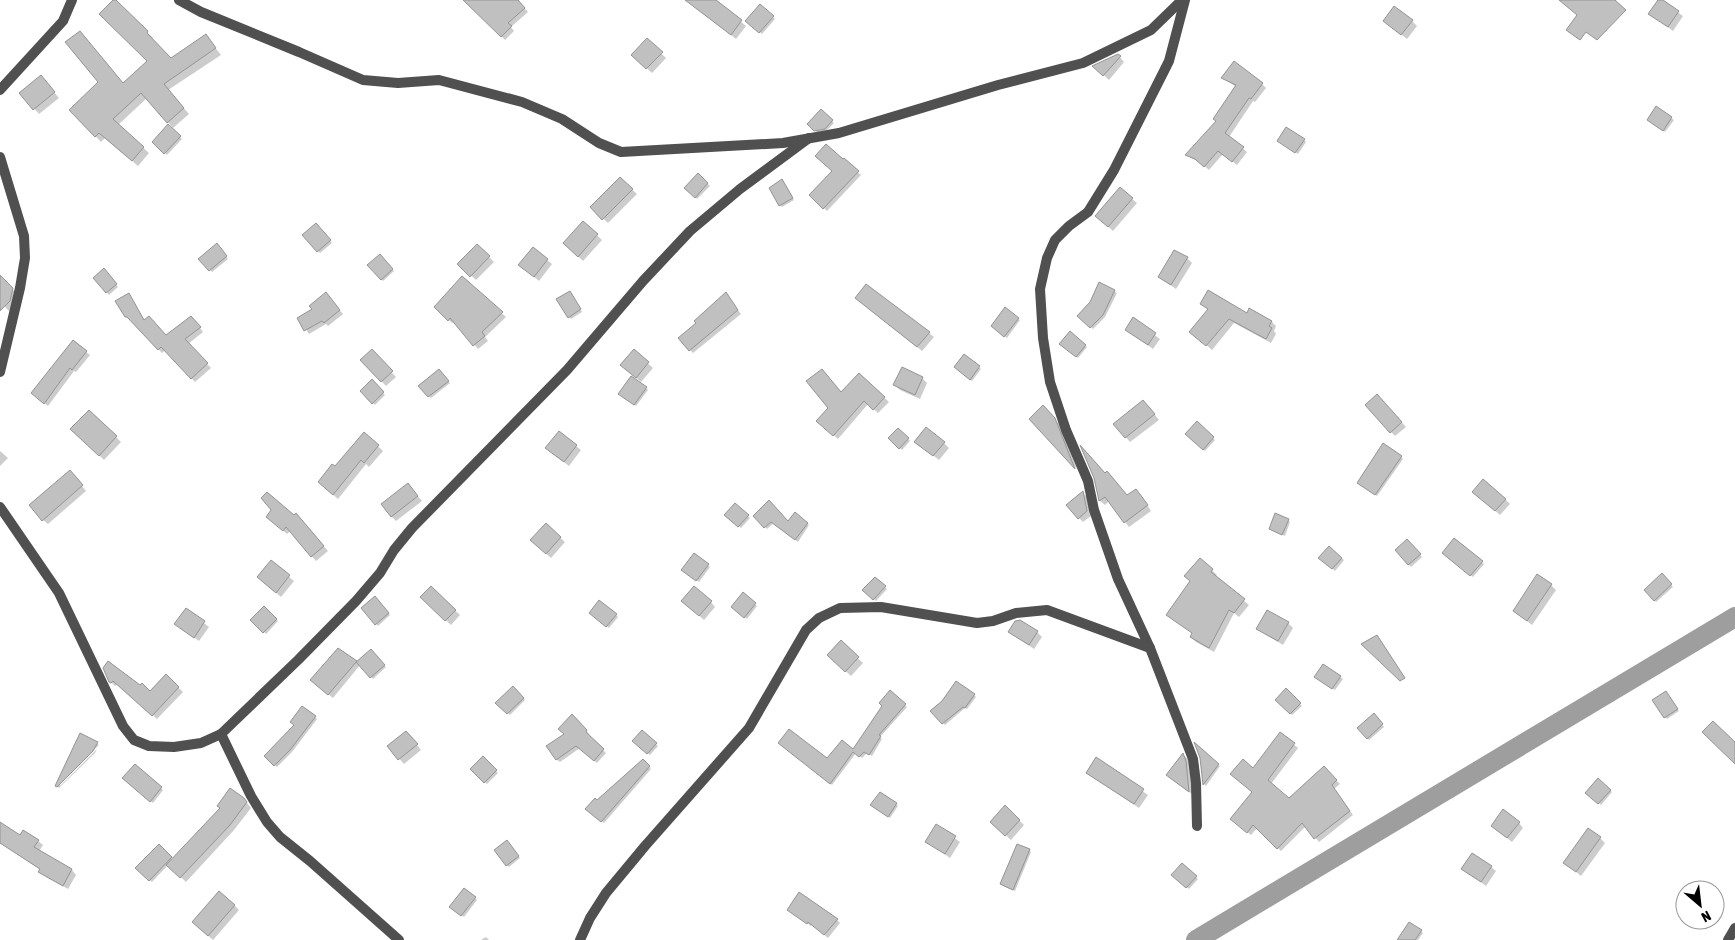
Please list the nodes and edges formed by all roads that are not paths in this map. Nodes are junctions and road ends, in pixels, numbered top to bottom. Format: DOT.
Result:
graph roads {
  1 [pos="72,0"];
  2 [pos="179,0"];
  3 [pos="1184,0"];
  4 [pos="0,90"];
  5 [pos="809,138"];
  6 [pos="0,156"];
  7 [pos="0,372"];
  8 [pos="0,507"];
  9 [pos="1150,648"];
  10 [pos="221,734"];
  11 [pos="1197,826"];
  12 [pos="1735,928"];
  13 [pos="399,940"];
  14 [pos="580,940"];
  15 [pos="1728,940"];
  1 -- 4 [label="street"];
  2 -- 5 [label="street"];
  3 -- 5 [label="street"];
  3 -- 9 [label="street"];
  5 -- 10 [label="street"];
  6 -- 7 [label="street"];
  8 -- 10 [label="street"];
  9 -- 11 [label="street"];
  9 -- 14 [label="street"];
  10 -- 13 [label="street"];
  12 -- 15 [label="street"];
}
